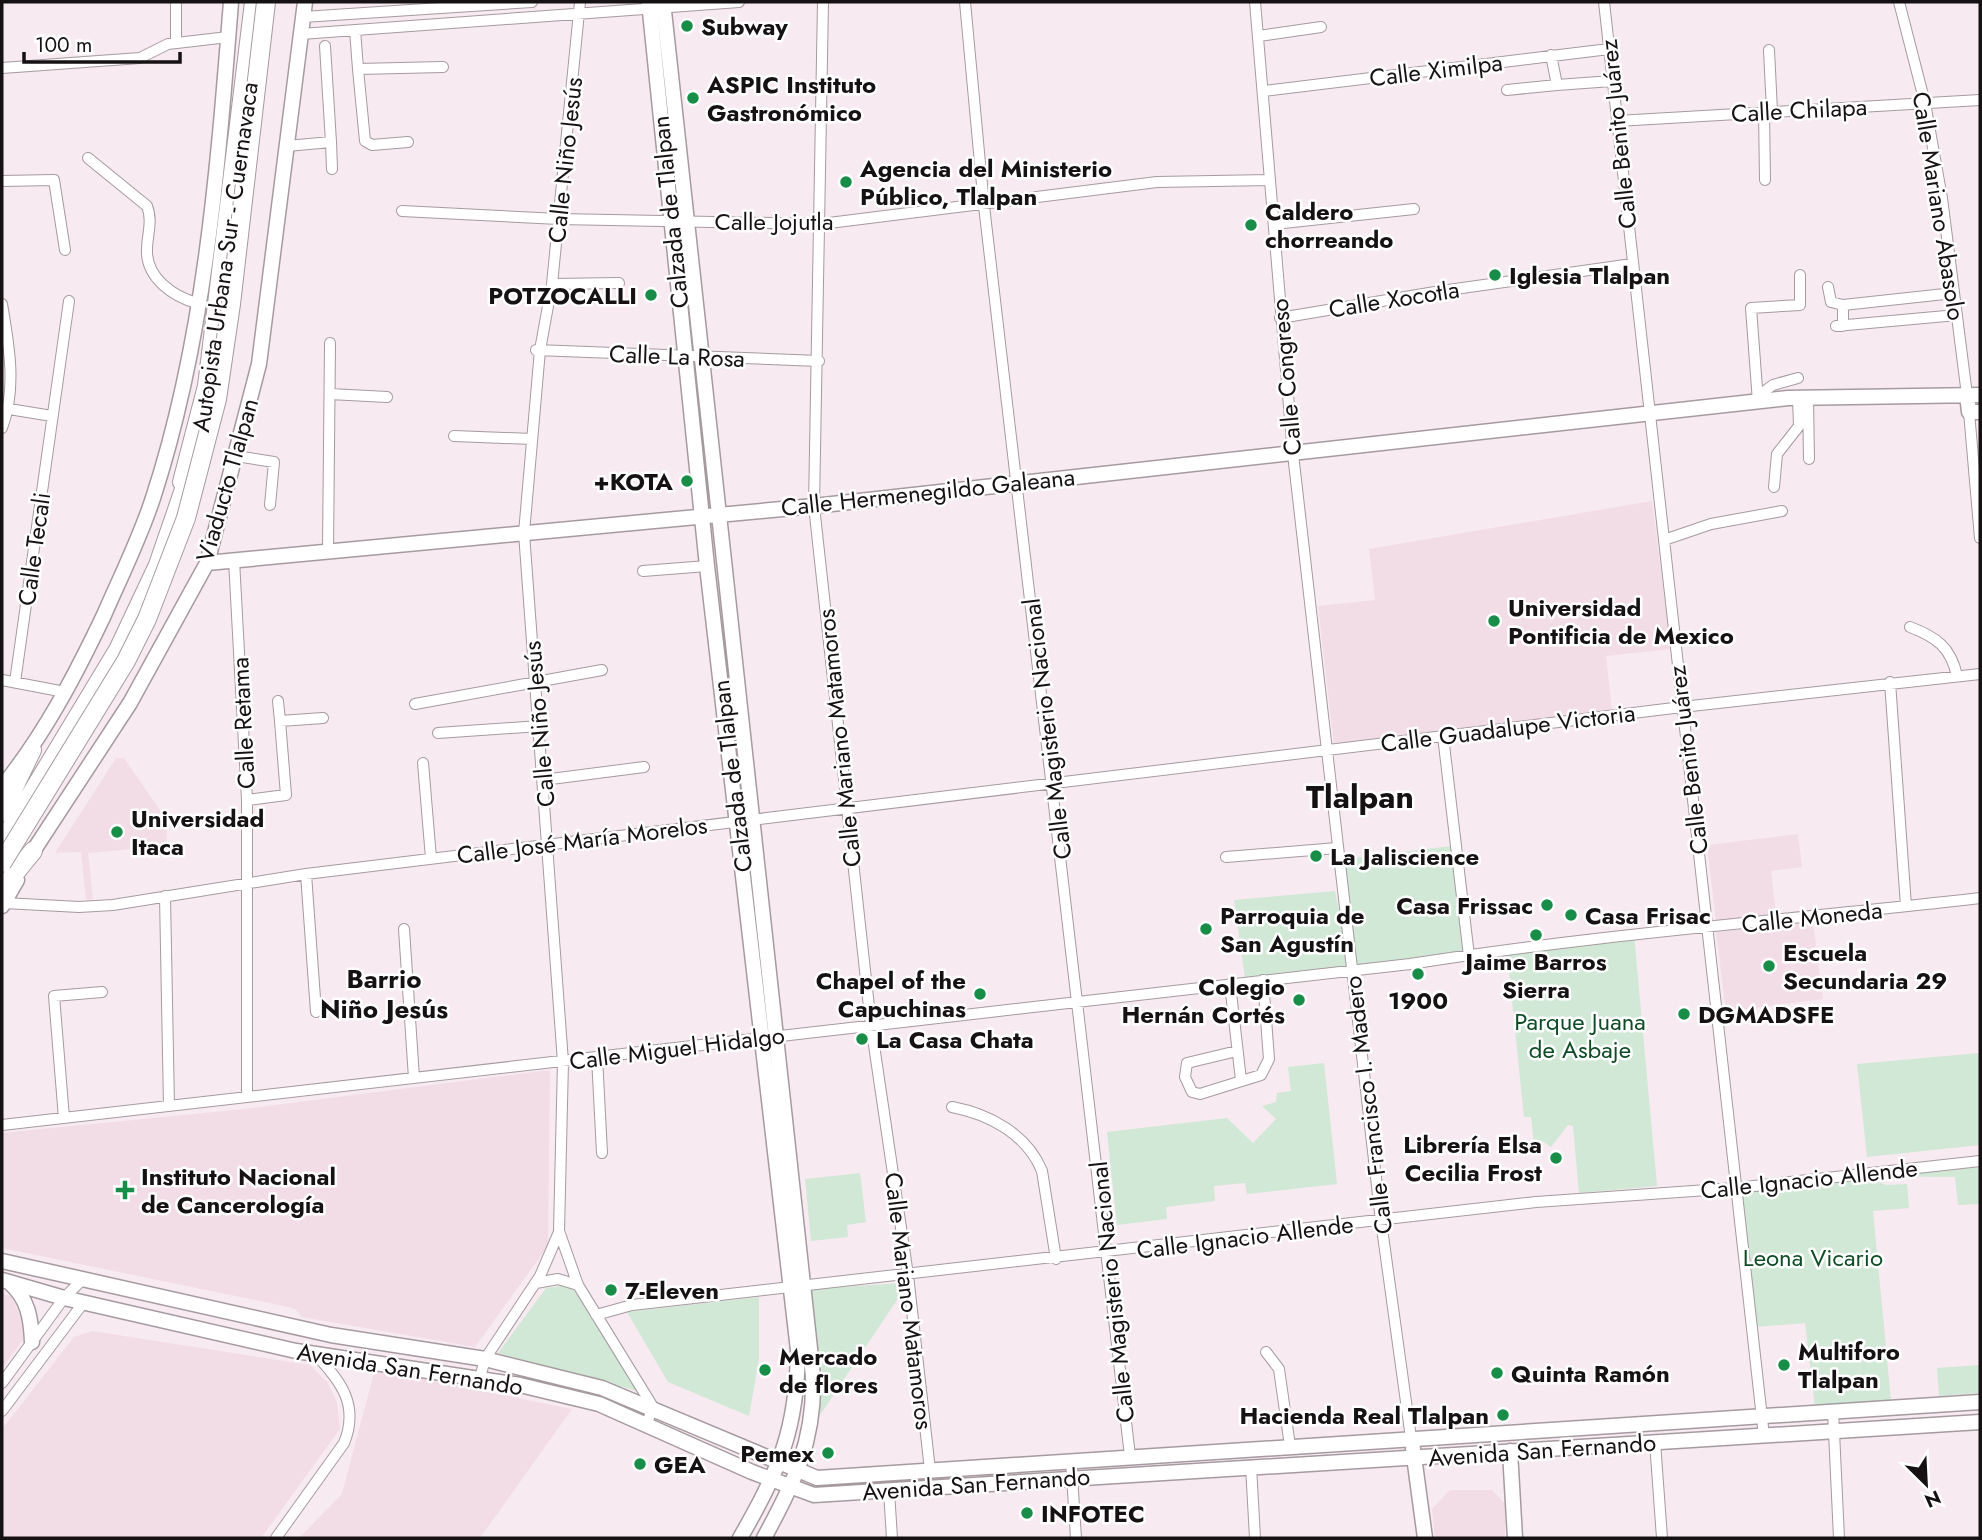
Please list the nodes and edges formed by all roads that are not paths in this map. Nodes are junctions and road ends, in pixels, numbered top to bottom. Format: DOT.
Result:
graph roads {
  1 [pos="176,2"];
  2 [pos="231,2"];
  3 [pos="256,2"];
  4 [pos="268,2"];
  5 [pos="305,2"];
  6 [pos="532,2"];
  7 [pos="580,2"];
  8 [pos="739,2"];
  9 [pos="823,2"];
  10 [pos="965,2"];
  11 [pos="1255,2"];
  12 [pos="1604,2"];
  13 [pos="1899,2"];
  14 [pos="484,4"];
  15 [pos="656,5"];
  16 [pos="580,13"];
  17 [pos="303,17"];
  18 [pos="490,20"];
  19 [pos="1321,27"];
  20 [pos="355,30"];
  21 [pos="301,34"];
  22 [pos="1259,36"];
  23 [pos="229,37"];
  24 [pos="176,43"];
  25 [pos="325,46"];
  26 [pos="1609,49"];
  27 [pos="1769,50"];
  28 [pos="1551,55"];
  29 [pos="443,67"];
  30 [pos="2,68"];
  31 [pos="358,69"];
  32 [pos="1612,81"];
  33 [pos="1557,85"];
  34 [pos="1507,90"];
  35 [pos="1264,91"];
  36 [pos="1980,100"];
  37 [pos="1925,103"];
  38 [pos="1768,111"];
  39 [pos="1617,121"];
  40 [pos="331,142"];
  41 [pos="408,142"];
  42 [pos="287,146"];
  43 [pos="88,158"];
  44 [pos="332,169"];
  45 [pos="1270,180"];
  46 [pos="1765,180"];
  47 [pos="2,181"];
  48 [pos="984,206"];
  49 [pos="1414,209"];
  50 [pos="402,211"];
  51 [pos="559,219"];
  52 [pos="687,219"];
  53 [pos="671,220"];
  54 [pos="821,224"];
  55 [pos="1274,224"];
  56 [pos="65,250"];
  57 [pos="1633,264"];
  58 [pos="1800,275"];
  59 [pos="619,283"];
  60 [pos="552,284"];
  61 [pos="1828,287"];
  62 [pos="1954,293"];
  63 [pos="69,301"];
  64 [pos="197,303"];
  65 [pos="2,304"];
  66 [pos="1843,305"];
  67 [pos="1957,315"];
  68 [pos="1280,318"];
  69 [pos="330,343"];
  70 [pos="538,350"];
  71 [pos="685,356"];
  72 [pos="702,356"];
  73 [pos="819,361"];
  74 [pos="1798,378"];
  75 [pos="330,394"];
  76 [pos="1974,395"];
  77 [pos="387,397"];
  78 [pos="1803,398"];
  79 [pos="1758,399"];
  80 [pos="9,409"];
  81 [pos="1649,411"];
  82 [pos="1975,412"];
  83 [pos="52,416"];
  84 [pos="2,428"];
  85 [pos="454,436"];
  86 [pos="532,439"];
  87 [pos="1293,454"];
  88 [pos="236,456"];
  89 [pos="1809,459"];
  90 [pos="1018,482"];
  91 [pos="1774,487"];
  92 [pos="270,505"];
  93 [pos="814,506"];
  94 [pos="1782,511"];
  95 [pos="718,513"];
  96 [pos="701,514"];
  97 [pos="524,533"];
  98 [pos="1980,538"];
  99 [pos="1664,540"];
  100 [pos="328,550"];
  101 [pos="234,560"];
  102 [pos="207,563"];
  103 [pos="707,566"];
  104 [pos="643,571"];
  105 [pos="1910,627"];
  106 [pos="602,670"];
  107 [pos="1980,674"];
  108 [pos="1957,676"];
  109 [pos="2,680"];
  110 [pos="15,682"];
  111 [pos="536,682"];
  112 [pos="1890,682"];
  113 [pos="65,691"];
  114 [pos="278,701"];
  115 [pos="415,704"];
  116 [pos="1682,707"];
  117 [pos="323,718"];
  118 [pos="280,721"];
  119 [pos="539,726"];
  120 [pos="438,733"];
  121 [pos="1443,736"];
  122 [pos="32,750"];
  123 [pos="1328,751"];
  124 [pos="423,763"];
  125 [pos="644,767"];
  126 [pos="543,780"];
  127 [pos="1053,785"];
  128 [pos="2,787"];
  129 [pos="247,800"];
  130 [pos="847,807"];
  131 [pos="2,812"];
  132 [pos="753,819"];
  133 [pos="738,821"];
  134 [pos="2,836"];
  135 [pos="2,842"];
  136 [pos="548,844"];
  137 [pos="1337,848"];
  138 [pos="33,851"];
  139 [pos="432,858"];
  140 [pos="1226,858"];
  141 [pos="2,864"];
  142 [pos="306,874"];
  143 [pos="247,882"];
  144 [pos="165,896"];
  145 [pos="1980,898"];
  146 [pos="2,899"];
  147 [pos="1906,906"];
  148 [pos="1708,928"];
  149 [pos="404,929"];
  150 [pos="1469,956"];
  151 [pos="1352,971"];
  152 [pos="1263,981"];
  153 [pos="1230,984"];
  154 [pos="102,992"];
  155 [pos="1079,1001"];
  156 [pos="316,1012"];
  157 [pos="871,1025"];
  158 [pos="770,1038"];
  159 [pos="1237,1051"];
  160 [pos="597,1057"];
  161 [pos="563,1062"];
  162 [pos="414,1078"];
  163 [pos="1241,1080"];
  164 [pos="247,1097"];
  165 [pos="169,1106"];
  166 [pos="952,1107"];
  167 [pos="64,1118"];
  168 [pos="2,1125"];
  169 [pos="602,1153"];
  170 [pos="1980,1161"];
  171 [pos="1736,1188"];
  172 [pos="1381,1221"];
  173 [pos="559,1231"];
  174 [pos="1107,1253"];
  175 [pos="1056,1259"];
  176 [pos="2,1261"];
  177 [pos="908,1275"];
  178 [pos="82,1280"];
  179 [pos="5,1281"];
  180 [pos="536,1283"];
  181 [pos="578,1285"];
  182 [pos="799,1286"];
  183 [pos="64,1298"];
  184 [pos="84,1302"];
  185 [pos="596,1315"];
  186 [pos="248,1316"];
  187 [pos="236,1338"];
  188 [pos="32,1342"];
  189 [pos="1266,1352"];
  190 [pos="316,1354"];
  191 [pos="454,1354"];
  192 [pos="485,1359"];
  193 [pos="456,1376"];
  194 [pos="480,1378"];
  195 [pos="2,1383"];
  196 [pos="1980,1402"];
  197 [pos="653,1407"];
  198 [pos="2,1411"];
  199 [pos="1833,1412"];
  200 [pos="1762,1416"];
  201 [pos="1980,1422"];
  202 [pos="647,1423"];
  203 [pos="1835,1432"];
  204 [pos="1764,1436"];
  205 [pos="1411,1438"];
  206 [pos="1656,1443"];
  207 [pos="1290,1446"];
  208 [pos="1510,1451"];
  209 [pos="1130,1456"];
  210 [pos="1415,1458"];
  211 [pos="1071,1460"];
  212 [pos="781,1462"];
  213 [pos="1251,1466"];
  214 [pos="799,1471"];
  215 [pos="930,1471"];
  216 [pos="1072,1477"];
  217 [pos="773,1481"];
  218 [pos="791,1488"];
  219 [pos="889,1492"];
  220 [pos="275,1538"];
  221 [pos="740,1538"];
  222 [pos="764,1538"];
  223 [pos="892,1538"];
  224 [pos="1076,1538"];
  225 [pos="1255,1538"];
  226 [pos="1425,1538"];
  227 [pos="1515,1538"];
  228 [pos="1662,1538"];
  229 [pos="1839,1538"];
  1 -- 24 [label="street"];
  2 -- 23 [label="main road"];
  3 -- 134 [label="highway, Viaducto Tlalpan"];
  3 -- 135 [label="highway, Autopista Urbana Sur - Cuernavaca"];
  4 -- 141 [label="highway, Autopista Urbana Sur - Cuernavaca, bridge"];
  5 -- 17 [label="main road, Viaducto Tlalpan"];
  6 -- 14 [label="street"];
  7 -- 16 [label="street, Calle Niño Jesús"];
  8 -- 15 [label="street"];
  9 -- 54 [label="street, Calle Mariano Matamoros"];
  10 -- 48 [label="street, Calle Magisterio Nacional"];
  11 -- 22 [label="street, Calle Congreso"];
  12 -- 26 [label="street, Calle Benito Juárez"];
  13 -- 37 [label="street, Calle Mariano Abasolo"];
  14 -- 17 [label="street"];
  14 -- 18 [label="street"];
  15 -- 16 [label="street"];
  15 -- 52 [label="main road, Calzada de Tlalpan"];
  15 -- 53 [label="main road, Calzada de Tlalpan"];
  16 -- 18 [label="street"];
  16 -- 51 [label="street, Calle Niño Jesús"];
  17 -- 21 [label="main road, Viaducto Tlalpan"];
  18 -- 20 [label="street"];
  19 -- 22 [label="street"];
  20 -- 21 [label="street"];
  20 -- 31 [label="street"];
  21 -- 42 [label="main road, Viaducto Tlalpan"];
  22 -- 35 [label="street, Calle Congreso"];
  23 -- 24 [label="street"];
  23 -- 64 [label="main road"];
  24 -- 30 [label="street"];
  25 -- 40 [label="street"];
  26 -- 28 [label="street, Calle Ximilpa"];
  26 -- 32 [label="street, Calle Benito Juárez"];
  27 -- 38 [label="street"];
  28 -- 33 [label="street"];
  28 -- 35 [label="street, Calle Ximilpa"];
  29 -- 31 [label="street"];
  31 -- 41 [label="street"];
  32 -- 33 [label="street"];
  32 -- 39 [label="street, Calle Benito Juárez"];
  33 -- 34 [label="street"];
  35 -- 45 [label="street, Calle Congreso"];
  36 -- 37 [label="street, Calle Chilapa"];
  37 -- 38 [label="street, Calle Chilapa"];
  37 -- 62 [label="street, Calle Mariano Abasolo"];
  38 -- 39 [label="street, Calle Chilapa"];
  38 -- 46 [label="street"];
  39 -- 57 [label="street, Calle Benito Juárez"];
  40 -- 42 [label="street"];
  40 -- 44 [label="street"];
  42 -- 88 [label="main road, Viaducto Tlalpan"];
  43 -- 64 [label="street"];
  45 -- 48 [label="street, Calle Jojutla"];
  45 -- 55 [label="street, Calle Congreso"];
  47 -- 56 [label="street"];
  48 -- 54 [label="street, Calle Jojutla"];
  48 -- 90 [label="street, Calle Magisterio Nacional"];
  49 -- 55 [label="street"];
  50 -- 51 [label="street, Calle Jojutla"];
  51 -- 53 [label="street, Calle Jojutla"];
  51 -- 60 [label="street, Calle Niño Jesús"];
  52 -- 53 [label="street, Calle Jojutla"];
  52 -- 54 [label="street, Calle Jojutla"];
  52 -- 72 [label="main road, Calzada de Tlalpan"];
  53 -- 71 [label="main road, Calzada de Tlalpan"];
  54 -- 73 [label="street, Calle Mariano Matamoros"];
  55 -- 68 [label="street, Calle Congreso"];
  57 -- 68 [label="street, Calle Xocotla"];
  57 -- 81 [label="street, Calle Benito Juárez"];
  58 -- 79 [label="street"];
  59 -- 60 [label="street"];
  60 -- 70 [label="street, Calle Niño Jesús"];
  61 -- 66 [label="street"];
  62 -- 66 [label="street"];
  62 -- 67 [label="street, Calle Mariano Abasolo"];
  63 -- 83 [label="street, Calle Tecali"];
  64 -- 113 [label="main road"];
  65 -- 80 [label="street"];
  66 -- 67 [label="street"];
  67 -- 76 [label="street, Calle Mariano Abasolo"];
  68 -- 87 [label="street, Calle Congreso"];
  69 -- 75 [label="street"];
  70 -- 71 [label="street, Calle La Rosa"];
  70 -- 86 [label="street, Calle Niño Jesús"];
  71 -- 72 [label="street, Calle La Rosa"];
  71 -- 96 [label="main road, Calzada de Tlalpan"];
  72 -- 73 [label="street, Calle La Rosa"];
  72 -- 95 [label="main road, Calzada de Tlalpan"];
  73 -- 93 [label="street, Calle Mariano Matamoros"];
  74 -- 79 [label="street"];
  75 -- 77 [label="street"];
  75 -- 100 [label="street"];
  76 -- 78 [label="main road, Calle Hermenegildo Galeana"];
  76 -- 82 [label="main road, Calle Mariano Abasolo"];
  78 -- 79 [label="main road, Calle Hermenegildo Galeana"];
  78 -- 89 [label="street"];
  78 -- 91 [label="street"];
  79 -- 81 [label="main road, Calle Hermenegildo Galeana"];
  80 -- 83 [label="street"];
  80 -- 84 [label="street"];
  81 -- 87 [label="main road, Calle Hermenegildo Galeana"];
  81 -- 99 [label="street, Calle Benito Juárez"];
  82 -- 98 [label="street, Calle Mariano Abasolo"];
  83 -- 110 [label="street, Calle Tecali"];
  85 -- 86 [label="street"];
  86 -- 97 [label="street, Calle Niño Jesús"];
  87 -- 90 [label="main road, Calle Hermenegildo Galeana"];
  87 -- 123 [label="street, Calle Congreso"];
  88 -- 92 [label="street"];
  88 -- 102 [label="main road, Viaducto Tlalpan"];
  90 -- 93 [label="main road, Calle Hermenegildo Galeana"];
  90 -- 127 [label="street, Calle Magisterio Nacional"];
  93 -- 95 [label="main road, Calle Hermenegildo Galeana"];
  93 -- 130 [label="street, Calle Mariano Matamoros"];
  94 -- 99 [label="street"];
  95 -- 96 [label="main road, Calle Hermenegildo Galeana"];
  95 -- 132 [label="main road, Calzada de Tlalpan"];
  96 -- 97 [label="main road, Calle Hermenegildo Galeana"];
  96 -- 103 [label="main road, Calzada de Tlalpan"];
  97 -- 100 [label="main road, Calle Hermenegildo Galeana"];
  97 -- 111 [label="street, Calle Niño Jesús"];
  99 -- 116 [label="street, Calle Benito Juárez"];
  100 -- 101 [label="main road, Calle Hermenegildo Galeana"];
  101 -- 102 [label="main road, Calle Hermenegildo Galeana"];
  101 -- 129 [label="street, Calle Retama"];
  102 -- 138 [label="main road, Viaducto Tlalpan"];
  103 -- 104 [label="street"];
  103 -- 133 [label="main road, Calzada de Tlalpan"];
  105 -- 108 [label="street"];
  106 -- 111 [label="street"];
  107 -- 108 [label="street, Calle Guadalupe Victoria"];
  108 -- 112 [label="street, Calle Guadalupe Victoria"];
  109 -- 110 [label="street"];
  110 -- 113 [label="street"];
  111 -- 115 [label="street"];
  111 -- 119 [label="street, Calle Niño Jesús"];
  112 -- 116 [label="street, Calle Guadalupe Victoria"];
  112 -- 147 [label="street"];
  113 -- 122 [label="main road"];
  114 -- 118 [label="street"];
  116 -- 121 [label="street, Calle Guadalupe Victoria"];
  116 -- 148 [label="street, Calle Benito Juárez"];
  117 -- 118 [label="street"];
  118 -- 129 [label="street"];
  119 -- 120 [label="street"];
  119 -- 126 [label="street, Calle Niño Jesús"];
  121 -- 123 [label="street, Calle Guadalupe Victoria"];
  121 -- 150 [label="street"];
  122 -- 128 [label="main road"];
  122 -- 131 [label="highway"];
  123 -- 127 [label="street, Calle José María Morelos"];
  123 -- 137 [label="street, Calle Francisco I. Madero"];
  124 -- 139 [label="street"];
  125 -- 126 [label="street"];
  126 -- 136 [label="street, Calle Niño Jesús"];
  127 -- 130 [label="street, Calle José María Morelos"];
  127 -- 155 [label="street, Calle Magisterio Nacional"];
  129 -- 143 [label="street, Calle Retama"];
  130 -- 132 [label="street, Calle José María Morelos"];
  130 -- 157 [label="street, Calle Mariano Matamoros"];
  132 -- 133 [label="street, Calle José María Morelos"];
  132 -- 158 [label="main road, Calzada de Tlalpan"];
  133 -- 136 [label="street, Calle José María Morelos"];
  133 -- 158 [label="main road, Calzada de Tlalpan"];
  136 -- 139 [label="street, Calle José María Morelos"];
  136 -- 161 [label="street, Calle Niño Jesús"];
  137 -- 140 [label="street"];
  137 -- 151 [label="street, Calle Francisco I. Madero"];
  138 -- 146 [label="highway"];
  139 -- 142 [label="street, Calle José María Morelos"];
  142 -- 143 [label="street, Calle José María Morelos"];
  142 -- 156 [label="street"];
  143 -- 144 [label="street, Calle José María Morelos"];
  143 -- 164 [label="street, Calle Retama"];
  144 -- 146 [label="street, Calle José María Morelos"];
  144 -- 165 [label="street"];
  145 -- 147 [label="street, Calle Moneda"];
  147 -- 148 [label="street, Calle Moneda"];
  148 -- 150 [label="street, Calle Moneda"];
  148 -- 171 [label="street, Calle Benito Juárez"];
  149 -- 162 [label="street"];
  150 -- 151 [label="street, Calle Moneda"];
  151 -- 152 [label="street, Calle Miguel Hidalgo"];
  151 -- 172 [label="street, Calle Francisco I. Madero"];
  152 -- 153 [label="street, Calle Miguel Hidalgo"];
  152 -- 163 [label="street"];
  153 -- 155 [label="street, Calle Miguel Hidalgo"];
  153 -- 159 [label="street"];
  154 -- 167 [label="street"];
  155 -- 157 [label="street, Calle Miguel Hidalgo"];
  155 -- 174 [label="street, Calle Magisterio Nacional"];
  157 -- 158 [label="street, Calle Miguel Hidalgo"];
  157 -- 177 [label="street, Calle Mariano Matamoros"];
  158 -- 160 [label="street, Calle Miguel Hidalgo"];
  158 -- 182 [label="main road, Calzada de Tlalpan"];
  159 -- 163 [label="street"];
  159 -- 163 [label="street"];
  160 -- 161 [label="street, Calle Miguel Hidalgo"];
  160 -- 169 [label="street"];
  161 -- 162 [label="street, Calle Miguel Hidalgo"];
  161 -- 173 [label="street, Calle Niño Jesús"];
  162 -- 164 [label="street, Calle Miguel Hidalgo"];
  164 -- 165 [label="street, Calle Miguel Hidalgo"];
  165 -- 167 [label="street, Calle Miguel Hidalgo"];
  166 -- 175 [label="street"];
  167 -- 168 [label="street, Calle Miguel Hidalgo"];
  170 -- 171 [label="street, Calle Ignacio Allende"];
  171 -- 172 [label="street, Calle Ignacio Allende"];
  171 -- 200 [label="street, Calle Benito Juárez"];
  172 -- 174 [label="street, Calle Ignacio Allende"];
  172 -- 205 [label="street, Calle Francisco I. Madero"];
  173 -- 180 [label="street"];
  173 -- 181 [label="street, Calle Niño Jesús"];
  174 -- 175 [label="street, Calle Ignacio Allende"];
  174 -- 209 [label="street, Calle Magisterio Nacional"];
  175 -- 177 [label="street, Calle Ignacio Allende"];
  176 -- 178 [label="main road, Avenida San Fernando"];
  177 -- 182 [label="street, Calle Ignacio Allende"];
  177 -- 215 [label="street, Calle Mariano Matamoros"];
  178 -- 183 [label="street"];
  178 -- 186 [label="main road, Avenida San Fernando"];
  179 -- 183 [label="main road, Avenida San Fernando"];
  179 -- 188 [label="main road"];
  180 -- 181 [label="street"];
  180 -- 192 [label="street"];
  181 -- 185 [label="street, Calle Niño Jesús"];
  182 -- 185 [label="street, Calle Ignacio Allende"];
  182 -- 212 [label="main road, Calzada de Tlalpan"];
  182 -- 214 [label="main road, Calzada de Tlalpan"];
  183 -- 184 [label="main road, Avenida San Fernando"];
  183 -- 188 [label="street"];
  184 -- 187 [label="main road, Avenida San Fernando"];
  184 -- 198 [label="street"];
  185 -- 197 [label="street, Calle Niño Jesús"];
  186 -- 187 [label="main road"];
  186 -- 191 [label="main road, Avenida San Fernando"];
  187 -- 190 [label="main road, Avenida San Fernando"];
  188 -- 195 [label="street"];
  189 -- 207 [label="street"];
  190 -- 193 [label="main road, Avenida San Fernando"];
  190 -- 220 [label="street"];
  191 -- 192 [label="main road, Avenida San Fernando"];
  191 -- 193 [label="main road"];
  192 -- 194 [label="street"];
  192 -- 197 [label="main road, Avenida San Fernando"];
  193 -- 194 [label="main road, Avenida San Fernando"];
  194 -- 202 [label="main road, Avenida San Fernando"];
  196 -- 199 [label="main road, Avenida San Fernando"];
  197 -- 202 [label="street"];
  197 -- 212 [label="main road, Avenida San Fernando"];
  199 -- 200 [label="main road, Avenida San Fernando"];
  199 -- 203 [label="street"];
  200 -- 204 [label="street, Calle Benito Juárez"];
  200 -- 205 [label="main road, Avenida San Fernando"];
  201 -- 203 [label="main road, Avenida San Fernando"];
  202 -- 217 [label="main road, Avenida San Fernando"];
  203 -- 204 [label="main road, Avenida San Fernando"];
  203 -- 229 [label="street"];
  204 -- 206 [label="main road, Avenida San Fernando"];
  205 -- 207 [label="main road, Avenida San Fernando"];
  205 -- 210 [label="main road, Calle Francisco I. Madero"];
  206 -- 208 [label="main road, Avenida San Fernando"];
  206 -- 228 [label="street"];
  207 -- 209 [label="main road, Avenida San Fernando"];
  208 -- 210 [label="main road, Avenida San Fernando"];
  208 -- 227 [label="main road"];
  209 -- 211 [label="main road, Avenida San Fernando"];
  210 -- 213 [label="main road, Avenida San Fernando"];
  210 -- 226 [label="main road, Calle Francisco I. Madero"];
  211 -- 215 [label="main road, Avenida San Fernando"];
  211 -- 216 [label="street"];
  212 -- 214 [label="main road, Avenida San Fernando"];
  212 -- 217 [label="main road, Calzada de Tlalpan"];
  213 -- 216 [label="main road, Avenida San Fernando"];
  213 -- 225 [label="street"];
  214 -- 215 [label="main road, Avenida San Fernando"];
  214 -- 218 [label="main road, Calzada de Tlalpan"];
  216 -- 219 [label="main road, Avenida San Fernando"];
  216 -- 224 [label="street"];
  217 -- 218 [label="main road, Avenida San Fernando"];
  217 -- 221 [label="main road, Calzada de Tlalpan"];
  218 -- 219 [label="main road, Avenida San Fernando"];
  218 -- 222 [label="main road, Calzada de Tlalpan"];
  219 -- 223 [label="street"];
}
